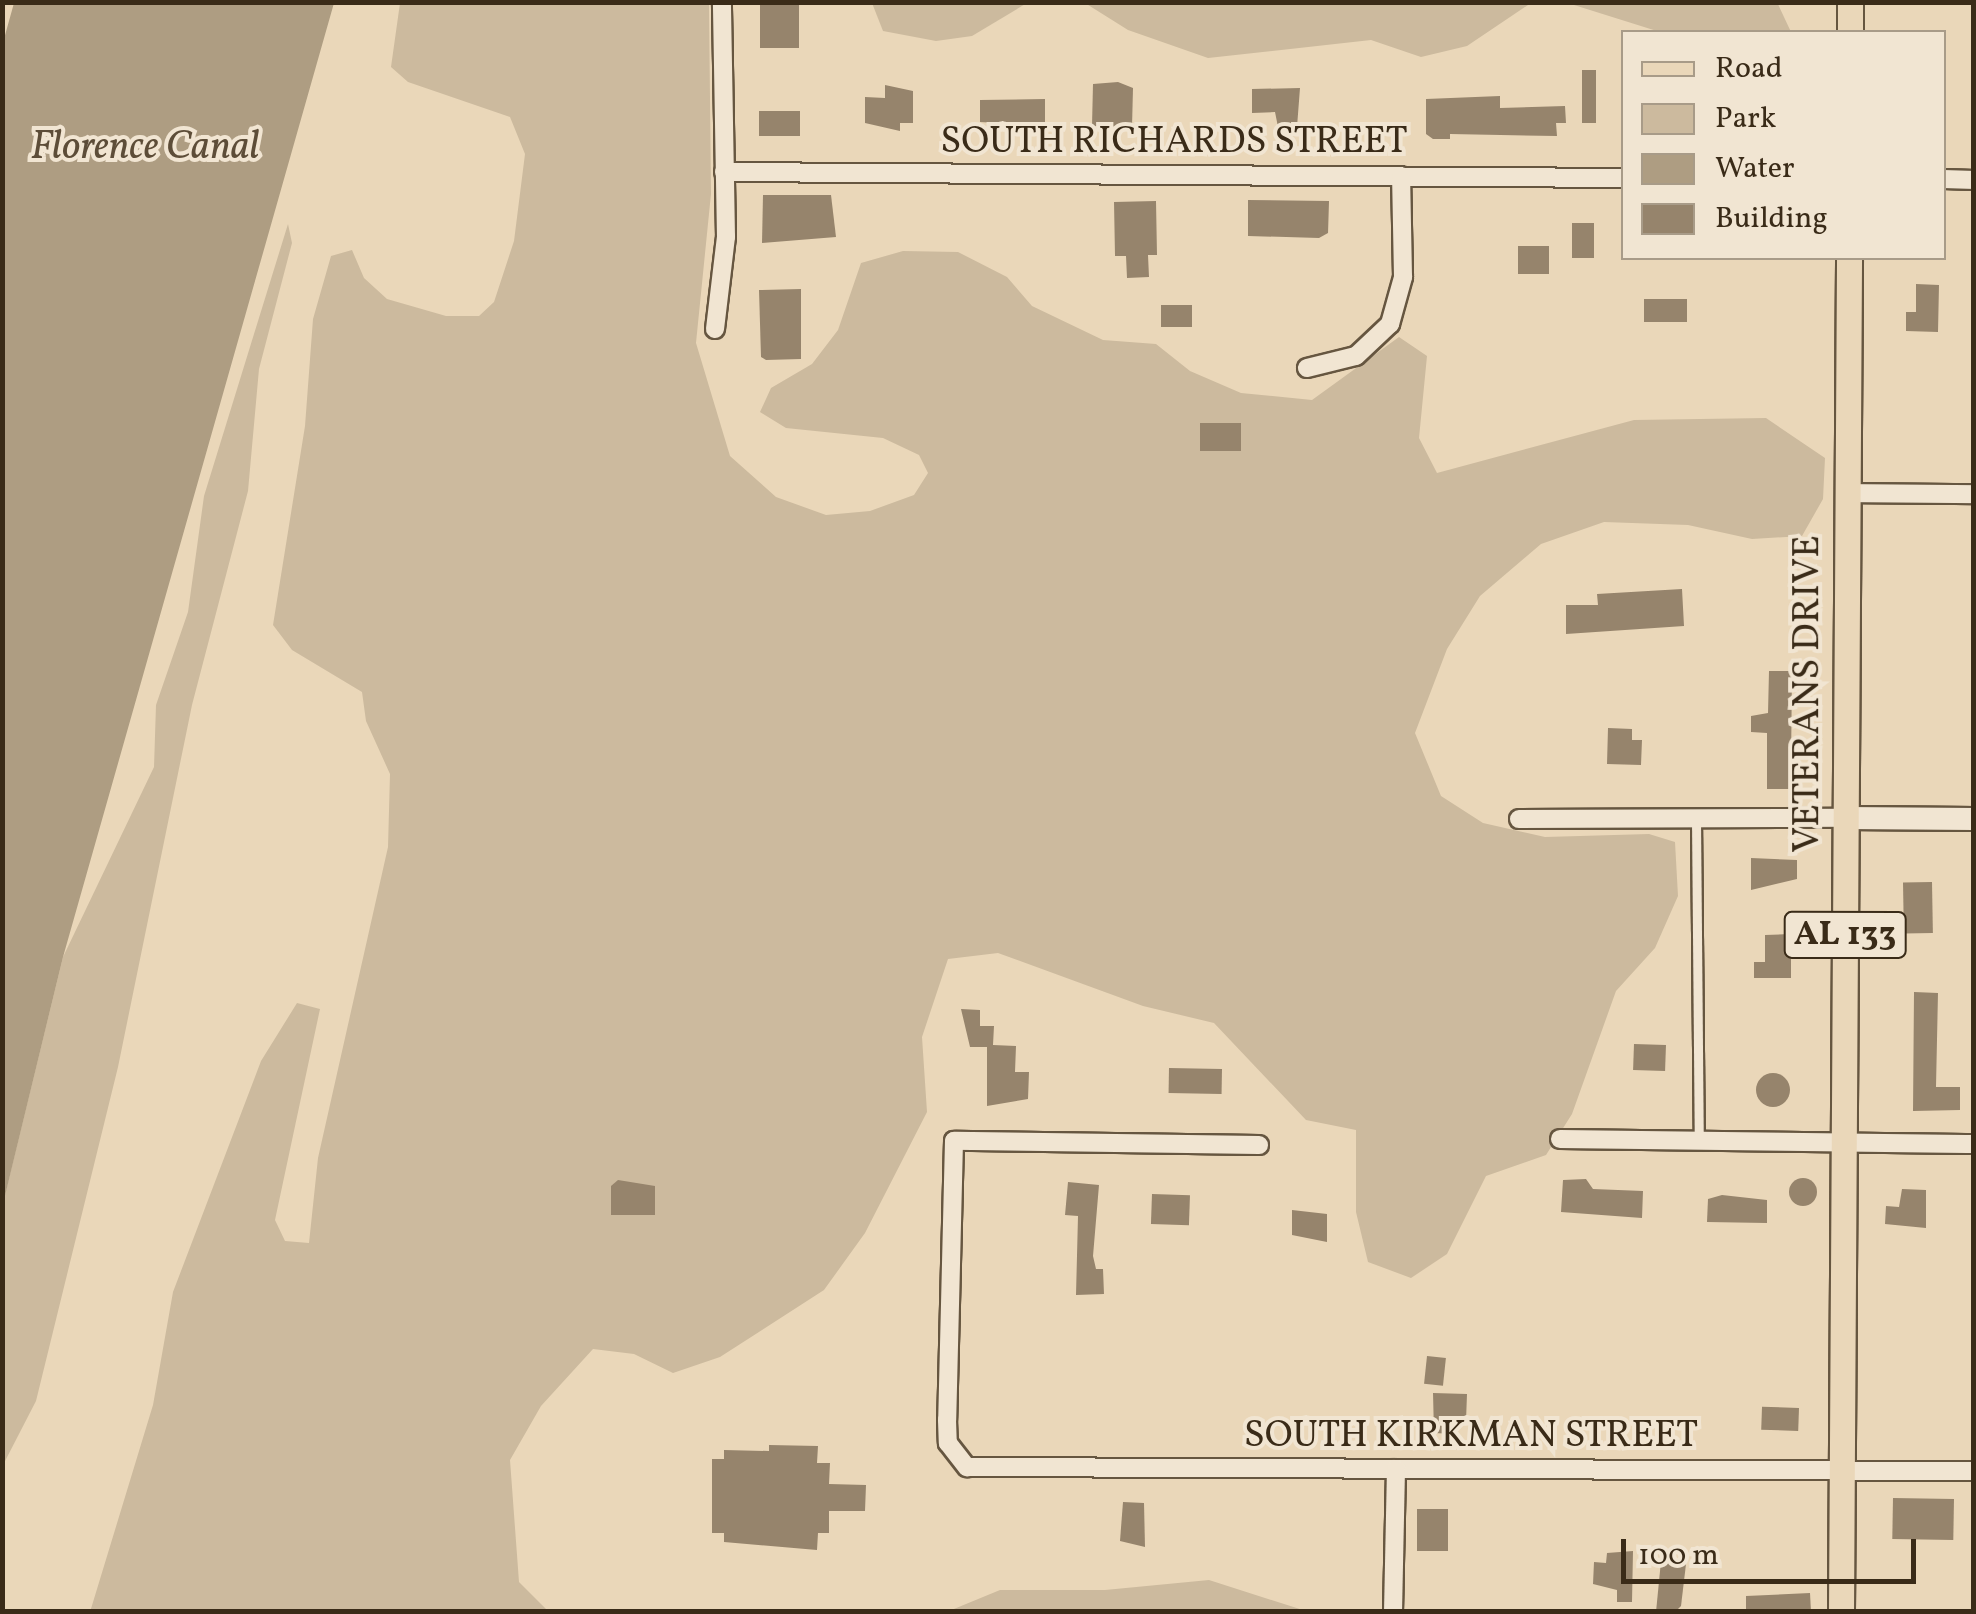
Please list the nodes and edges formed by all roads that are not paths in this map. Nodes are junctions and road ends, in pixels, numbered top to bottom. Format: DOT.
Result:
graph roads {
  1 [pos="722,2"];
  2 [pos="1850,2"];
  3 [pos="1850,30"];
  4 [pos="724,172"];
  5 [pos="1401,176"];
  6 [pos="1621,178"];
  7 [pos="1946,180"];
  8 [pos="1974,180"];
  9 [pos="1849,260"];
  10 [pos="715,329"];
  11 [pos="1307,368"];
  12 [pos="1848,494"];
  13 [pos="1974,494"];
  14 [pos="1696,818"];
  15 [pos="1846,818"];
  16 [pos="1519,819"];
  17 [pos="1974,819"];
  18 [pos="1560,1139"];
  19 [pos="1699,1141"];
  20 [pos="1844,1142"];
  21 [pos="1974,1144"];
  22 [pos="1258,1145"];
  23 [pos="1396,1469"];
  24 [pos="1842,1471"];
  25 [pos="1974,1471"];
  26 [pos="1393,1612"];
  27 [pos="1841,1612"];
  1 -- 4 [label="street"];
  2 -- 3 [label="main road"];
  4 -- 5 [label="street, SOUTH RICHARDS STREET"];
  4 -- 10 [label="street"];
  5 -- 6 [label="street, SOUTH RICHARDS STREET"];
  5 -- 11 [label="street"];
  7 -- 8 [label="street"];
  9 -- 12 [label="main road, VETERANS DRIVE / AL 133"];
  12 -- 13 [label="street"];
  12 -- 15 [label="main road, VETERANS DRIVE / AL 133"];
  14 -- 15 [label="street"];
  14 -- 16 [label="street"];
  14 -- 19 [label="lane"];
  15 -- 17 [label="street"];
  15 -- 20 [label="main road, VETERANS DRIVE / AL 133"];
  18 -- 19 [label="street"];
  19 -- 20 [label="street"];
  20 -- 21 [label="street"];
  20 -- 24 [label="main road, VETERANS DRIVE / AL 133"];
  22 -- 23 [label="street, SOUTH KIRKMAN STREET"];
  23 -- 24 [label="street, SOUTH KIRKMAN STREET"];
  23 -- 26 [label="street"];
  24 -- 25 [label="street, SOUTH KIRKMAN STREET"];
  24 -- 27 [label="main road, VETERANS DRIVE / AL 133"];
}
